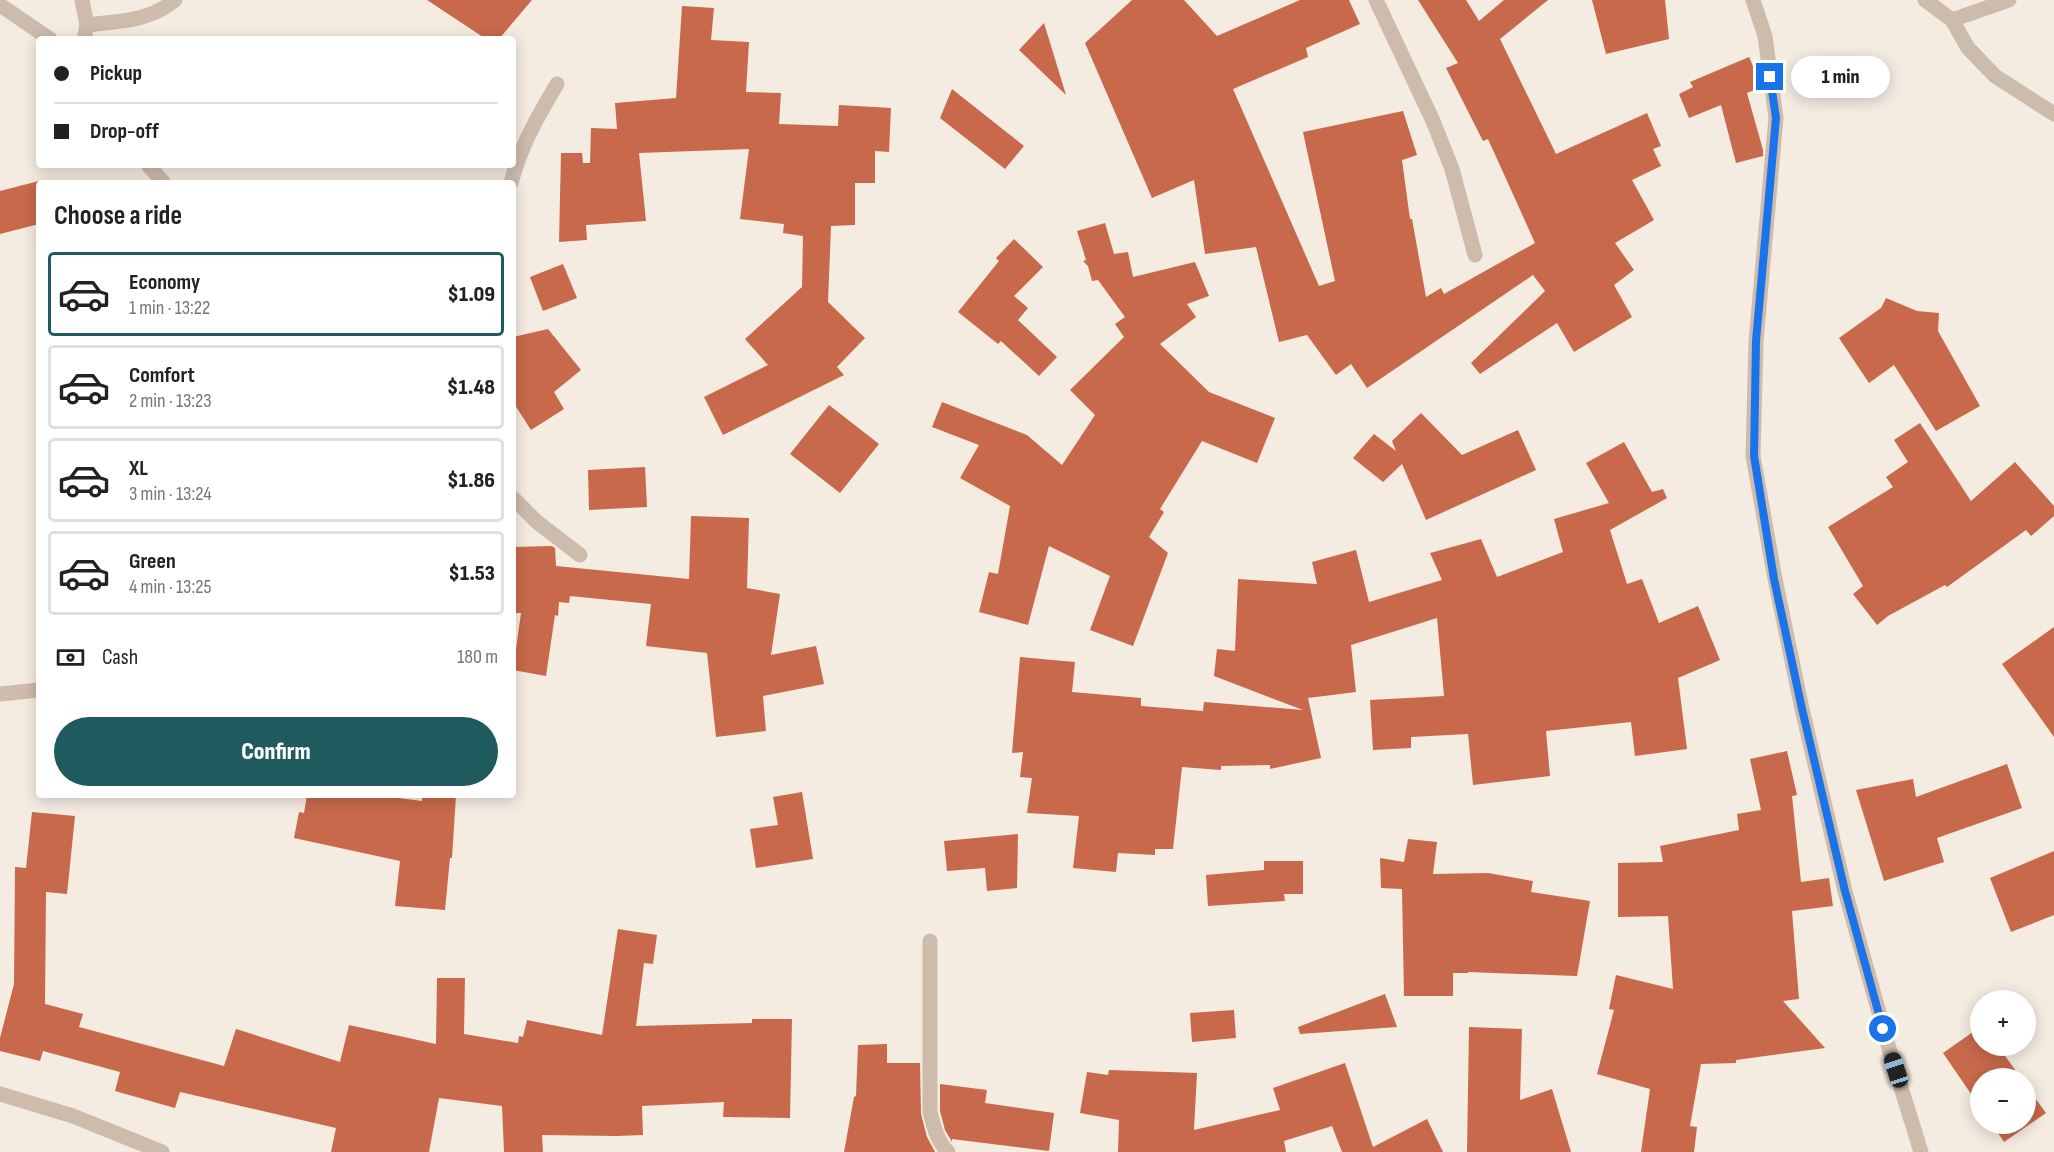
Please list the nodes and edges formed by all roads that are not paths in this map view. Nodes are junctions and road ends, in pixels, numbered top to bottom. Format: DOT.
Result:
graph roads {
  1 [pos="82,0"];
  2 [pos="176,0"];
  3 [pos="1376,0"];
  4 [pos="1753,0"];
  5 [pos="1925,0"];
  6 [pos="2008,0"];
  7 [pos="0,5"];
  8 [pos="1952,20"];
  9 [pos="86,32"];
  10 [pos="46,36"];
  11 [pos="557,84"];
  12 [pos="2054,114"];
  13 [pos="516,164"];
  14 [pos="151,168"];
  15 [pos="161,180"];
  16 [pos="1475,255"];
  17 [pos="516,501"];
  18 [pos="580,555"];
  19 [pos="36,690"];
  20 [pos="0,694"];
  21 [pos="930,941"];
  22 [pos="0,1094"];
  23 [pos="162,1152"];
  24 [pos="948,1152"];
  25 [pos="1921,1152"];
  1 -- 9 [label="street"];
  2 -- 9 [label="street"];
  3 -- 16 [label="street"];
  4 -- 25 [label="street"];
  5 -- 8 [label="street"];
  6 -- 8 [label="street"];
  7 -- 10 [label="street"];
  8 -- 12 [label="street"];
  11 -- 13 [label="street"];
  14 -- 15 [label="street"];
  17 -- 18 [label="street"];
  19 -- 20 [label="street"];
  21 -- 24 [label="street"];
  22 -- 23 [label="street"];
}
